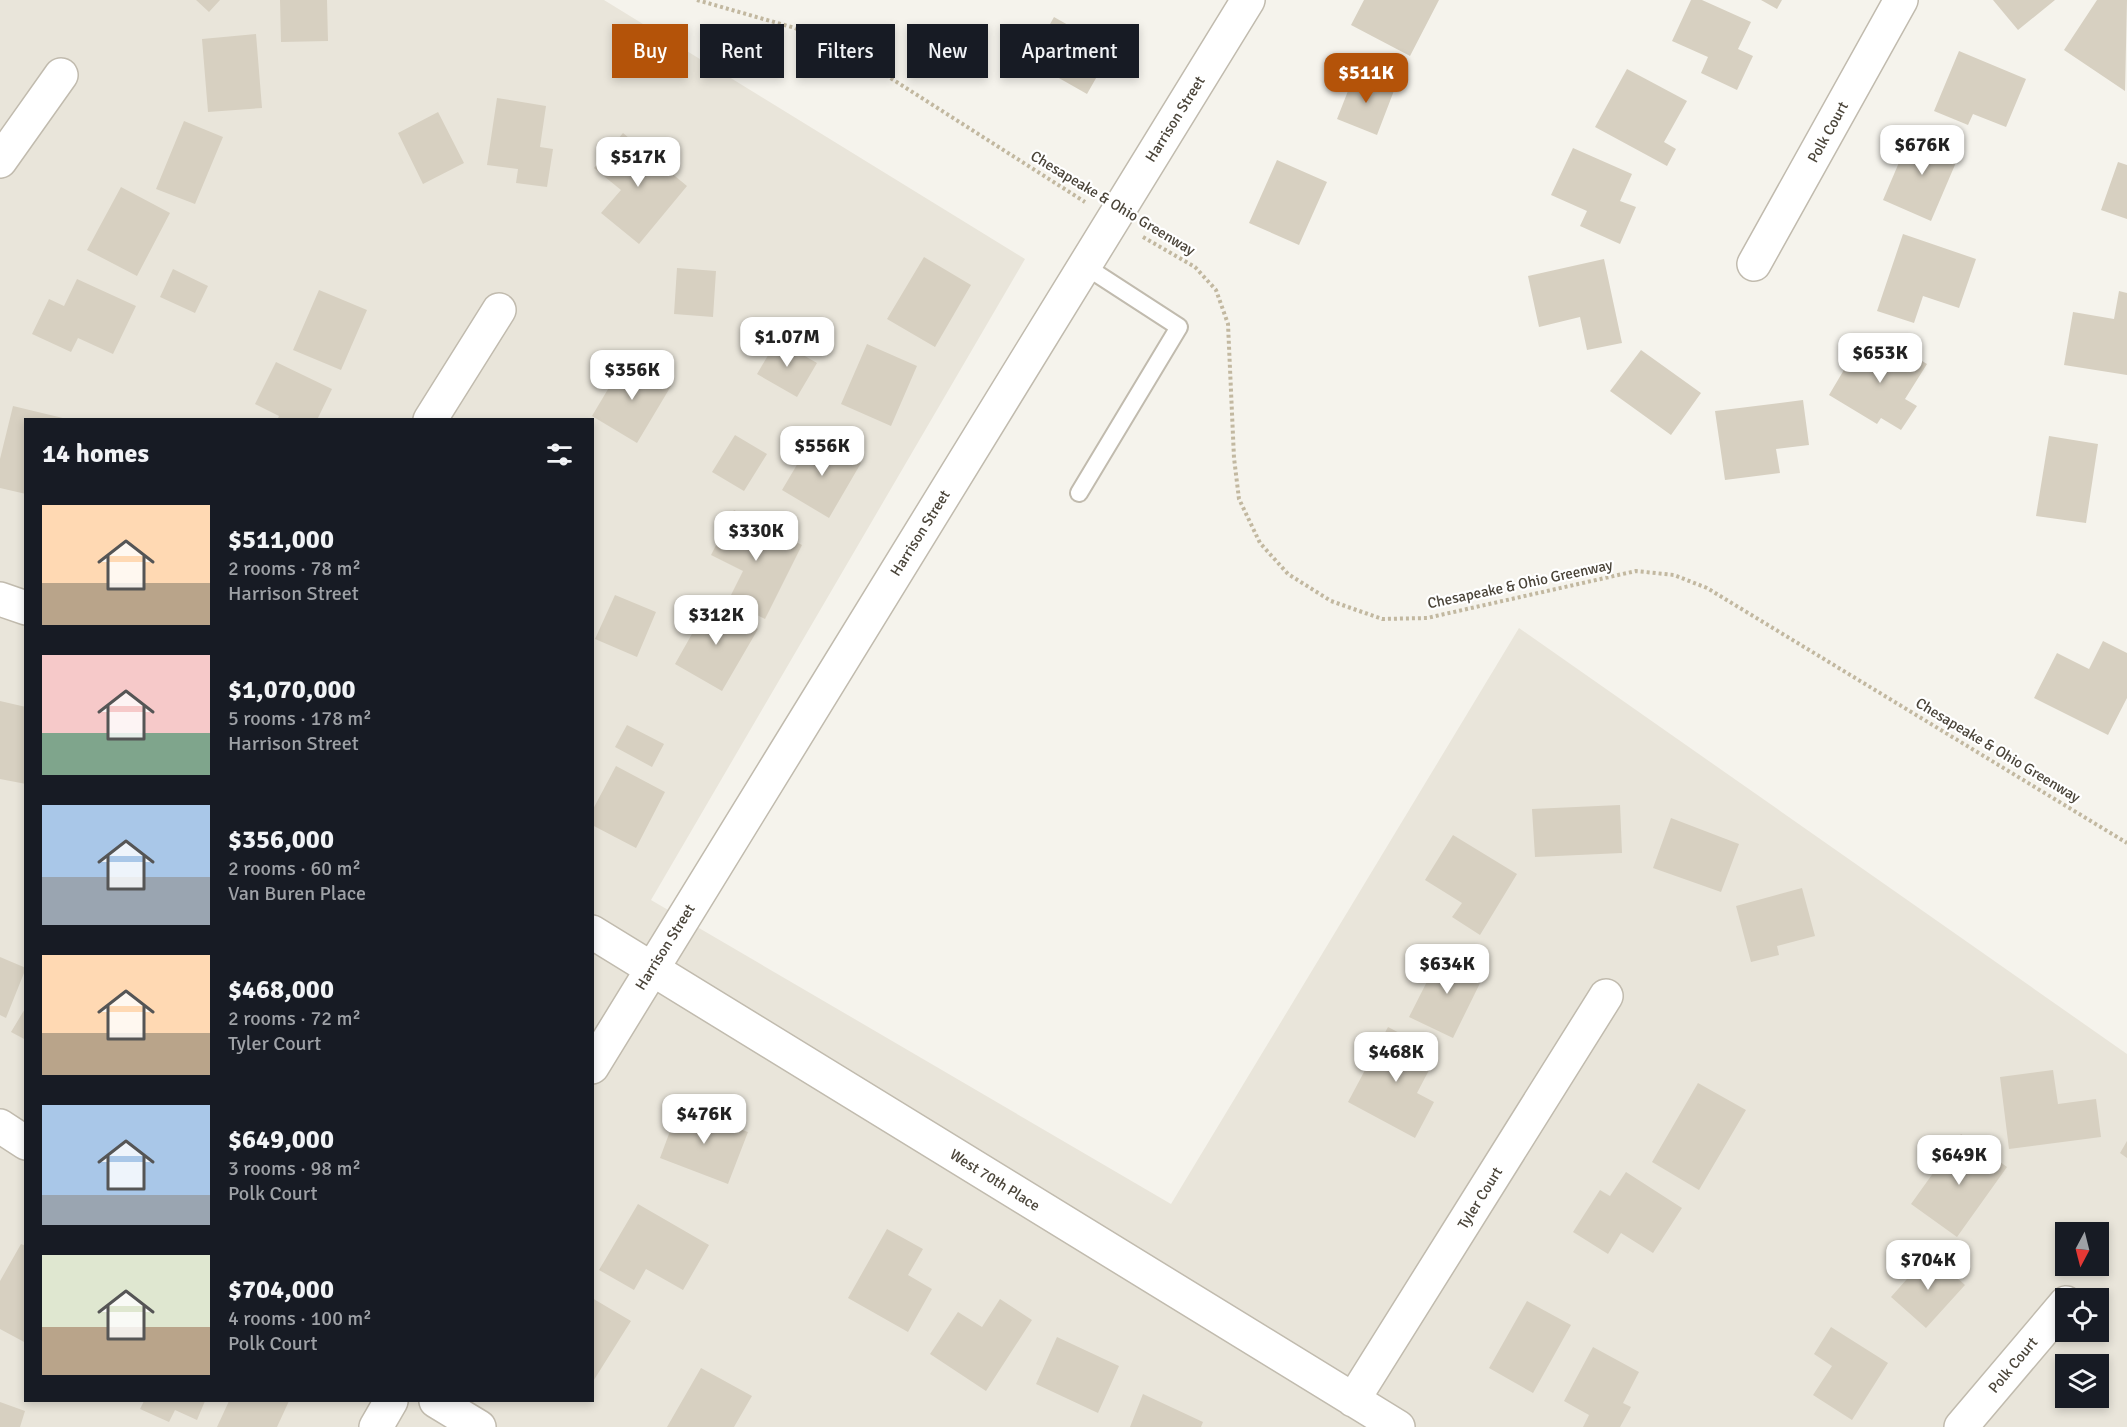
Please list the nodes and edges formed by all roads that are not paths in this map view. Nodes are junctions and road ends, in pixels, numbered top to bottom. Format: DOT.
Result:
graph roads {
  1 [pos="1248,0"];
  2 [pos="1901,0"];
  3 [pos="61,75"];
  4 [pos="0,161"];
  5 [pos="1754,264"];
  6 [pos="1085,266"];
  7 [pos="499,310"];
  8 [pos="431,418"];
  9 [pos="1078,493"];
  10 [pos="0,599"];
  11 [pos="24,607"];
  12 [pos="594,933"];
  13 [pos="652,969"];
  14 [pos="1606,996"];
  15 [pos="594,1064"];
  16 [pos="0,1126"];
  17 [pos="24,1142"];
  18 [pos="2055,1315"];
  19 [pos="1353,1400"];
  20 [pos="390,1402"];
  21 [pos="438,1402"];
  22 [pos="376,1427"];
  23 [pos="479,1427"];
  24 [pos="1398,1427"];
  25 [pos="1961,1427"];
  1 -- 6 [label="street, Harrison Street"];
  2 -- 5 [label="street, Polk Court"];
  3 -- 4 [label="street"];
  6 -- 9 [label="lane"];
  6 -- 13 [label="street, Harrison Street"];
  7 -- 8 [label="street"];
  10 -- 11 [label="street"];
  12 -- 13 [label="street, West 70th Place"];
  13 -- 15 [label="street, Harrison Street"];
  13 -- 19 [label="street, West 70th Place"];
  14 -- 19 [label="street, Tyler Court"];
  16 -- 17 [label="street"];
  18 -- 25 [label="street, Polk Court"];
  19 -- 24 [label="street, West 70th Place"];
  20 -- 22 [label="street"];
  21 -- 23 [label="street"];
}
